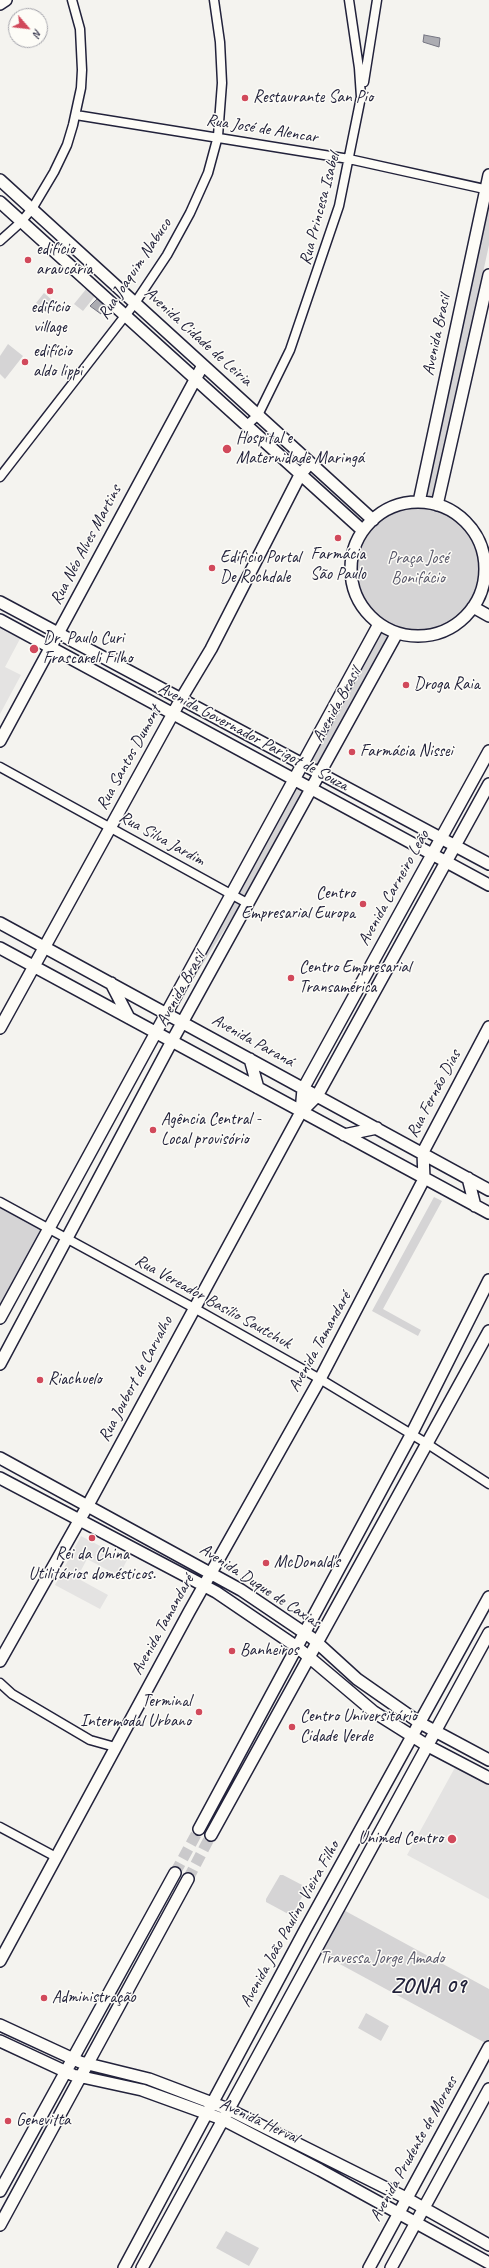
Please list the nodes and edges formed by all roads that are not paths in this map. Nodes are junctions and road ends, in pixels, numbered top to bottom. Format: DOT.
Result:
graph roads {
  1 [pos="6,0"];
  2 [pos="72,0"];
  3 [pos="214,0"];
  4 [pos="349,0"];
  5 [pos="377,0"];
  6 [pos="0,4"];
  7 [pos="361,97"];
  8 [pos="76,115"];
  9 [pos="218,136"];
  10 [pos="350,159"];
  11 [pos="489,175"];
  12 [pos="0,180"];
  13 [pos="488,190"];
  14 [pos="0,202"];
  15 [pos="32,209"];
  16 [pos="20,222"];
  17 [pos="0,241"];
  18 [pos="489,275"];
  19 [pos="135,303"];
  20 [pos="123,316"];
  21 [pos="203,365"];
  22 [pos="194,378"];
  23 [pos="258,415"];
  24 [pos="247,425"];
  25 [pos="310,463"];
  26 [pos="300,475"];
  27 [pos="0,477"];
  28 [pos="419,502"];
  29 [pos="437,505"];
  30 [pos="373,520"];
  31 [pos="361,529"];
  32 [pos="485,596"];
  33 [pos="0,602"];
  34 [pos="473,607"];
  35 [pos="489,616"];
  36 [pos="0,620"];
  37 [pos="378,624"];
  38 [pos="58,633"];
  39 [pos="397,633"];
  40 [pos="50,648"];
  41 [pos="181,699"];
  42 [pos="173,714"];
  43 [pos="0,741"];
  44 [pos="488,755"];
  45 [pos="302,764"];
  46 [pos="0,767"];
  47 [pos="318,773"];
  48 [pos="294,779"];
  49 [pos="489,784"];
  50 [pos="310,788"];
  51 [pos="110,828"];
  52 [pos="440,838"];
  53 [pos="455,846"];
  54 [pos="432,854"];
  55 [pos="446,862"];
  56 [pos="489,864"];
  57 [pos="489,885"];
  58 [pos="231,894"];
  59 [pos="247,903"];
  60 [pos="0,923"];
  61 [pos="15,931"];
  62 [pos="0,934"];
  63 [pos="44,947"];
  64 [pos="0,948"];
  65 [pos="33,967"];
  66 [pos="111,984"];
  67 [pos="166,1013"];
  68 [pos="129,1018"];
  69 [pos="182,1021"];
  70 [pos="489,1027"];
  71 [pos="0,1028"];
  72 [pos="155,1032"];
  73 [pos="172,1041"];
  74 [pos="250,1059"];
  75 [pos="258,1088"];
  76 [pos="303,1088"];
  77 [pos="317,1096"];
  78 [pos="301,1112"];
  79 [pos="377,1128"];
  80 [pos="344,1135"];
  81 [pos="423,1152"];
  82 [pos="468,1178"];
  83 [pos="424,1179"];
  84 [pos="489,1190"];
  85 [pos="0,1202"];
  86 [pos="475,1206"];
  87 [pos="489,1213"];
  88 [pos="49,1228"];
  89 [pos="67,1239"];
  90 [pos="489,1280"];
  91 [pos="194,1308"];
  92 [pos="0,1318"];
  93 [pos="489,1331"];
  94 [pos="0,1364"];
  95 [pos="320,1379"];
  96 [pos="412,1434"];
  97 [pos="426,1443"];
  98 [pos="0,1458"];
  99 [pos="0,1478"];
  100 [pos="489,1484"];
  101 [pos="15,1485"];
  102 [pos="52,1485"];
  103 [pos="88,1504"];
  104 [pos="79,1520"];
  105 [pos="136,1532"];
  106 [pos="157,1559"];
  107 [pos="211,1572"];
  108 [pos="204,1585"];
  109 [pos="489,1597"];
  110 [pos="251,1615"];
  111 [pos="278,1615"];
  112 [pos="489,1633"];
  113 [pos="304,1634"];
  114 [pos="316,1642"];
  115 [pos="297,1647"];
  116 [pos="308,1657"];
  117 [pos="0,1662"];
  118 [pos="357,1679"];
  119 [pos="0,1683"];
  120 [pos="374,1712"];
  121 [pos="420,1723"];
  122 [pos="435,1732"];
  123 [pos="413,1737"];
  124 [pos="428,1746"];
  125 [pos="115,1747"];
  126 [pos="489,1760"];
  127 [pos="489,1778"];
  128 [pos="0,1827"];
  129 [pos="199,1829"];
  130 [pos="212,1835"];
  131 [pos="56,1857"];
  132 [pos="175,1873"];
  133 [pos="188,1880"];
  134 [pos="0,1961"];
  135 [pos="0,2025"];
  136 [pos="10,2031"];
  137 [pos="0,2041"];
  138 [pos="489,2047"];
  139 [pos="19,2051"];
  140 [pos="74,2059"];
  141 [pos="89,2064"];
  142 [pos="66,2072"];
  143 [pos="81,2077"];
  144 [pos="149,2079"];
  145 [pos="132,2087"];
  146 [pos="489,2088"];
  147 [pos="212,2102"];
  148 [pos="228,2109"];
  149 [pos="206,2114"];
  150 [pos="222,2119"];
  151 [pos="315,2151"];
  152 [pos="320,2170"];
  153 [pos="0,2191"];
  154 [pos="406,2198"];
  155 [pos="423,2208"];
  156 [pos="398,2212"];
  157 [pos="415,2222"];
  158 [pos="0,2225"];
  159 [pos="489,2245"];
  160 [pos="489,2251"];
  161 [pos="471,2254"];
  162 [pos="489,2263"];
  163 [pos="124,2268"];
  164 [pos="142,2268"];
  165 [pos="369,2268"];
  166 [pos="391,2268"];
  1 -- 6 [label="main road"];
  2 -- 8 [label="street"];
  3 -- 9 [label="street, Rua Joaquim Nabuco"];
  4 -- 7 [label="street, Rua Princesa Isabel"];
  5 -- 7 [label="street"];
  7 -- 10 [label="street, Rua Princesa Isabel"];
  8 -- 9 [label="street, Rua José de Alencar"];
  8 -- 15 [label="street"];
  9 -- 10 [label="street, Rua José de Alencar"];
  9 -- 19 [label="street, Rua Joaquim Nabuco"];
  10 -- 13 [label="street, Rua José de Alencar"];
  10 -- 23 [label="street, Rua Princesa Isabel"];
  11 -- 13 [label="main road, Avenida Brasil"];
  12 -- 15 [label="main road, Avenida Cidade de Leiria"];
  13 -- 28 [label="main road, Avenida Brasil"];
  14 -- 16 [label="main road, Avenida Cidade de Leiria"];
  15 -- 16 [label="street"];
  15 -- 19 [label="main road, Avenida Cidade de Leiria"];
  16 -- 17 [label="street"];
  16 -- 20 [label="main road, Avenida Cidade de Leiria"];
  18 -- 29 [label="main road"];
  19 -- 20 [label="street, Rua Joaquim Nabuco"];
  19 -- 21 [label="main road, Avenida Cidade de Leiria"];
  20 -- 22 [label="main road, Avenida Cidade de Leiria"];
  20 -- 27 [label="street, Rua Joaquim Nabuco"];
  21 -- 22 [label="main road, Rua Néo Alves Martins"];
  21 -- 23 [label="main road, Avenida Cidade de Leiria"];
  22 -- 24 [label="main road, Avenida Cidade de Leiria"];
  22 -- 38 [label="main road, Rua Néo Alves Martins"];
  23 -- 24 [label="street"];
  23 -- 25 [label="main road, Avenida Cidade de Leiria"];
  24 -- 26 [label="main road, Avenida Cidade de Leiria"];
  25 -- 26 [label="main road, Rua Santos Dumont"];
  25 -- 30 [label="main road, Avenida Cidade de Leiria"];
  26 -- 31 [label="main road, Avenida Cidade de Leiria"];
  26 -- 41 [label="main road, Rua Santos Dumont"];
  28 -- 29 [label="main road"];
  28 -- 30 [label="main road"];
  29 -- 32 [label="main road"];
  30 -- 31 [label="main road"];
  31 -- 37 [label="main road"];
  32 -- 34 [label="main road"];
  33 -- 38 [label="main road, Avenida Governador Parigot de Souza"];
  34 -- 35 [label="main road"];
  34 -- 39 [label="main road"];
  36 -- 40 [label="main road, Avenida Governador Parigot de Souza"];
  37 -- 39 [label="main road"];
  37 -- 45 [label="main road, Avenida Brasil"];
  38 -- 40 [label="main road, Rua Néo Alves Martins"];
  38 -- 41 [label="main road, Avenida Governador Parigot de Souza"];
  39 -- 47 [label="main road, Avenida Brasil"];
  40 -- 42 [label="main road, Avenida Governador Parigot de Souza"];
  40 -- 43 [label="main road, Rua Néo Alves Martins"];
  41 -- 42 [label="main road, Rua Santos Dumont"];
  41 -- 45 [label="main road, Avenida Governador Parigot de Souza"];
  42 -- 48 [label="main road, Avenida Governador Parigot de Souza"];
  42 -- 51 [label="main road, Rua Santos Dumont"];
  44 -- 52 [label="main road, Avenida Carneiro Leão"];
  45 -- 47 [label="main road, Avenida Governador Parigot de Souza"];
  45 -- 48 [label="main road, Avenida Brasil"];
  46 -- 51 [label="street, Rua Silva Jardim"];
  47 -- 50 [label="main road, Avenida Brasil"];
  47 -- 52 [label="main road, Avenida Governador Parigot de Souza"];
  48 -- 50 [label="main road, Avenida Governador Parigot de Souza"];
  48 -- 58 [label="main road, Avenida Brasil"];
  49 -- 53 [label="main road, Avenida Carneiro Leão"];
  50 -- 54 [label="main road, Avenida Governador Parigot de Souza"];
  50 -- 59 [label="main road, Avenida Brasil"];
  51 -- 58 [label="street, Rua Silva Jardim"];
  51 -- 63 [label="main road, Rua Santos Dumont"];
  52 -- 53 [label="main road, Avenida Governador Parigot de Souza"];
  52 -- 54 [label="main road, Avenida Carneiro Leão"];
  53 -- 55 [label="main road, Avenida Carneiro Leão"];
  53 -- 56 [label="main road, Avenida Governador Parigot de Souza"];
  54 -- 55 [label="main road, Avenida Governador Parigot de Souza"];
  54 -- 76 [label="main road, Avenida Carneiro Leão"];
  55 -- 57 [label="main road, Avenida Governador Parigot de Souza"];
  55 -- 77 [label="main road, Avenida Carneiro Leão"];
  58 -- 59 [label="street, Rua Silva Jardim"];
  58 -- 67 [label="main road, Avenida Brasil"];
  59 -- 69 [label="main road, Avenida Brasil"];
  60 -- 61 [label="main road, Avenida Paraná"];
  61 -- 62 [label="main road"];
  61 -- 63 [label="main road, Avenida Paraná"];
  63 -- 65 [label="main road, Rua Santos Dumont"];
  63 -- 66 [label="main road, Avenida Paraná"];
  64 -- 65 [label="main road"];
  65 -- 68 [label="main road"];
  65 -- 71 [label="main road, Rua Santos Dumont"];
  66 -- 67 [label="main road, Avenida Paraná"];
  66 -- 68 [label="main road"];
  67 -- 69 [label="main road, Avenida Paraná"];
  67 -- 72 [label="main road, Avenida Brasil"];
  68 -- 72 [label="main road"];
  69 -- 73 [label="main road, Avenida Brasil"];
  69 -- 74 [label="main road, Avenida Paraná"];
  70 -- 81 [label="main road, Rua Fernão Dias"];
  72 -- 73 [label="main road"];
  72 -- 88 [label="main road, Avenida Brasil"];
  73 -- 75 [label="main road"];
  73 -- 89 [label="main road, Avenida Brasil"];
  74 -- 75 [label="main road"];
  74 -- 76 [label="main road, Avenida Paraná"];
  75 -- 78 [label="main road"];
  76 -- 77 [label="main road, Avenida Paraná"];
  76 -- 78 [label="main road, Avenida Carneiro Leão"];
  77 -- 78 [label="main road, Avenida Carneiro Leão"];
  77 -- 79 [label="main road, Avenida Paraná"];
  78 -- 80 [label="main road"];
  78 -- 91 [label="main road, Rua Joubert de Carvalho"];
  79 -- 80 [label="main road"];
  79 -- 81 [label="main road, Avenida Paraná"];
  80 -- 83 [label="main road"];
  81 -- 82 [label="main road, Avenida Paraná"];
  81 -- 83 [label="main road, Rua Fernão Dias"];
  82 -- 84 [label="main road, Avenida Paraná"];
  82 -- 86 [label="main road"];
  83 -- 86 [label="main road"];
  83 -- 95 [label="main road, Avenida Tamandaré"];
  85 -- 88 [label="street, Rua Vereador Basílio Sautchuk"];
  86 -- 87 [label="main road"];
  88 -- 89 [label="street, Rua Vereador Basílio Sautchuk"];
  88 -- 92 [label="main road, Avenida Brasil"];
  89 -- 91 [label="street, Rua Vereador Basílio Sautchuk"];
  89 -- 94 [label="main road, Avenida Brasil"];
  90 -- 96 [label="main road"];
  91 -- 95 [label="street, Rua Vereador Basílio Sautchuk"];
  91 -- 103 [label="main road, Rua Joubert de Carvalho"];
  93 -- 97 [label="main road"];
  95 -- 96 [label="street, Rua Vereador Basílio Sautchuk"];
  95 -- 107 [label="main road, Avenida Tamandaré"];
  96 -- 97 [label="street, Rua Vereador Basílio Sautchuk"];
  96 -- 113 [label="main road"];
  97 -- 100 [label="street, Rua Vereador Basílio Sautchuk"];
  97 -- 114 [label="main road"];
  98 -- 102 [label="main road, Avenida Duque de Caxias"];
  99 -- 101 [label="main road, Avenida Duque de Caxias"];
  101 -- 102 [label="main road"];
  101 -- 104 [label="main road, Avenida Duque de Caxias"];
  102 -- 103 [label="main road, Avenida Duque de Caxias"];
  103 -- 104 [label="main road, Rua Joubert de Carvalho"];
  103 -- 105 [label="main road, Avenida Duque de Caxias"];
  104 -- 106 [label="main road, Avenida Duque de Caxias"];
  104 -- 117 [label="main road, Rua Joubert de Carvalho"];
  105 -- 106 [label="main road"];
  105 -- 107 [label="main road, Avenida Duque de Caxias"];
  106 -- 108 [label="main road, Avenida Duque de Caxias"];
  107 -- 108 [label="main road, Avenida Tamandaré"];
  107 -- 111 [label="main road, Avenida Duque de Caxias"];
  108 -- 110 [label="main road, Avenida Duque de Caxias"];
  108 -- 125 [label="main road, Avenida Tamandaré"];
  109 -- 121 [label="main road, Avenida João Paulino Vieira Filho"];
  110 -- 111 [label="main road"];
  110 -- 115 [label="main road, Avenida Duque de Caxias"];
  111 -- 113 [label="main road, Avenida Duque de Caxias"];
  112 -- 122 [label="main road, Avenida João Paulino Vieira Filho"];
  113 -- 114 [label="main road, Avenida Duque de Caxias"];
  113 -- 115 [label="main road"];
  114 -- 116 [label="main road"];
  114 -- 118 [label="main road, Avenida Duque de Caxias"];
  115 -- 116 [label="main road, Avenida Duque de Caxias"];
  115 -- 129 [label="main road"];
  116 -- 120 [label="main road, Avenida Duque de Caxias"];
  116 -- 130 [label="main road"];
  118 -- 120 [label="main road"];
  118 -- 121 [label="main road, Avenida Duque de Caxias"];
  119 -- 125 [label="street"];
  120 -- 123 [label="main road, Avenida Duque de Caxias"];
  121 -- 122 [label="main road, Avenida Duque de Caxias"];
  121 -- 123 [label="main road, Avenida João Paulino Vieira Filho"];
  122 -- 124 [label="main road, Avenida João Paulino Vieira Filho"];
  122 -- 126 [label="main road, Avenida Duque de Caxias"];
  123 -- 124 [label="main road, Avenida Duque de Caxias"];
  123 -- 147 [label="main road, Avenida João Paulino Vieira Filho"];
  124 -- 127 [label="main road, Avenida Duque de Caxias"];
  124 -- 148 [label="main road, Avenida João Paulino Vieira Filho"];
  125 -- 131 [label="main road, Avenida Tamandaré"];
  128 -- 131 [label="street"];
  131 -- 134 [label="main road, Avenida Tamandaré"];
  132 -- 140 [label="main road"];
  133 -- 141 [label="main road"];
  135 -- 136 [label="main road, Avenida Herval"];
  136 -- 139 [label="main road"];
  136 -- 140 [label="main road, Avenida Herval"];
  137 -- 139 [label="main road, Avenida Herval"];
  138 -- 154 [label="main road, Avenida Prudente de Moraes"];
  139 -- 142 [label="main road, Avenida Herval"];
  140 -- 141 [label="main road, Avenida Herval"];
  140 -- 142 [label="main road"];
  141 -- 143 [label="main road"];
  141 -- 144 [label="main road, Avenida Herval"];
  142 -- 143 [label="main road, Avenida Herval"];
  142 -- 153 [label="main road"];
  143 -- 145 [label="main road, Avenida Herval"];
  143 -- 158 [label="main road"];
  144 -- 145 [label="main road"];
  144 -- 147 [label="main road, Avenida Herval"];
  145 -- 149 [label="main road, Avenida Herval"];
  146 -- 155 [label="main road"];
  147 -- 148 [label="main road, Avenida Herval"];
  147 -- 149 [label="main road, Avenida João Paulino Vieira Filho"];
  148 -- 150 [label="main road, Avenida João Paulino Vieira Filho"];
  148 -- 151 [label="main road, Avenida Herval"];
  149 -- 150 [label="main road, Avenida Herval"];
  149 -- 163 [label="main road, Avenida João Paulino Vieira Filho"];
  150 -- 152 [label="main road, Avenida Herval"];
  150 -- 164 [label="main road, Avenida João Paulino Vieira Filho"];
  151 -- 152 [label="main road"];
  151 -- 154 [label="main road, Avenida Herval"];
  152 -- 156 [label="main road, Avenida Herval"];
  154 -- 155 [label="main road, Avenida Herval"];
  154 -- 156 [label="main road, Avenida Prudente de Moraes"];
  155 -- 157 [label="main road"];
  155 -- 159 [label="main road, Avenida Herval"];
  156 -- 157 [label="main road, Avenida Herval"];
  156 -- 165 [label="main road, Avenida Prudente de Moraes"];
  157 -- 161 [label="main road, Avenida Herval"];
  157 -- 166 [label="main road"];
  160 -- 161 [label="main road"];
  161 -- 162 [label="main road, Avenida Herval"];
}
